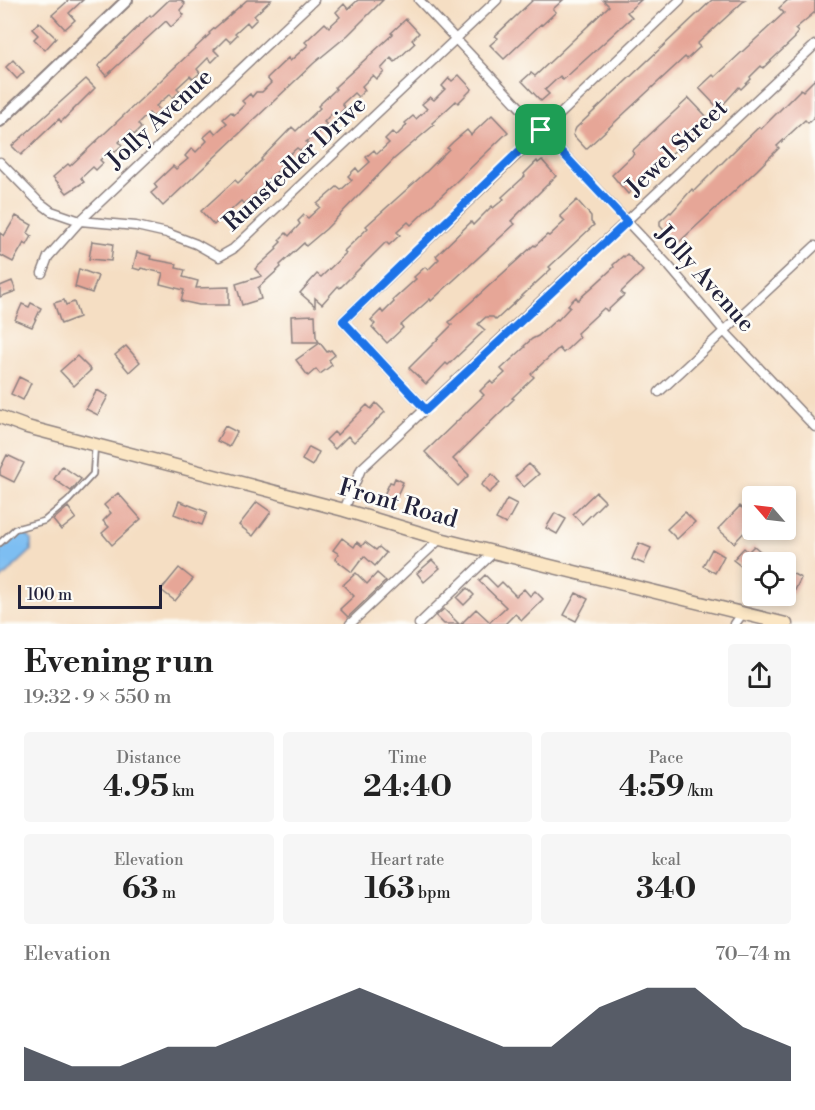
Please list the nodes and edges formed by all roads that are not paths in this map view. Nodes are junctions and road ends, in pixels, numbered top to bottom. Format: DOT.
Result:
graph roads {
  1 [pos="127,0"];
  2 [pos="314,0"];
  3 [pos="419,0"];
  4 [pos="497,0"];
  5 [pos="680,0"];
  6 [pos="455,39"];
  7 [pos="815,45"];
  8 [pos="0,121"];
  9 [pos="541,130"];
  10 [pos="0,162"];
  11 [pos="80,221"];
  12 [pos="627,222"];
  13 [pos="815,246"];
  14 [pos="42,273"];
  15 [pos="724,331"];
  16 [pos="660,392"];
  17 [pos="426,410"];
  18 [pos="0,417"];
  19 [pos="815,427"];
  20 [pos="95,445"];
  21 [pos="344,510"];
  22 [pos="440,538"];
  23 [pos="0,543"];
  24 [pos="495,552"];
  25 [pos="739,619"];
  26 [pos="350,624"];
  27 [pos="419,624"];
  28 [pos="786,624"];
  1 -- 8 [label="street"];
  2 -- 11 [label="street, Jolly Avenue"];
  3 -- 6 [label="street, Jolly Avenue"];
  4 -- 6 [label="street, Runstedler Drive"];
  5 -- 9 [label="street"];
  6 -- 9 [label="street, Jolly Avenue"];
  6 -- 11 [label="street, Runstedler Drive"];
  7 -- 12 [label="street, Jewel Street"];
  9 -- 12 [label="street, Jolly Avenue"];
  9 -- 17 [label="street"];
  10 -- 11 [label="street, Runstedler Drive"];
  11 -- 14 [label="street, Jolly Avenue"];
  12 -- 15 [label="street, Jolly Avenue"];
  12 -- 17 [label="street, Jewel Street"];
  13 -- 15 [label="street"];
  15 -- 16 [label="street"];
  15 -- 19 [label="street, Jolly Avenue"];
  17 -- 21 [label="street, Jewel Street"];
  18 -- 20 [label="main road, Front Road"];
  20 -- 21 [label="main road, Front Road"];
  20 -- 23 [label="lane"];
  21 -- 22 [label="main road, Front Road"];
  22 -- 24 [label="main road, Front Road"];
  22 -- 26 [label="street"];
  24 -- 25 [label="main road, Front Road"];
  24 -- 27 [label="street"];
  25 -- 28 [label="main road, Front Road"];
}
